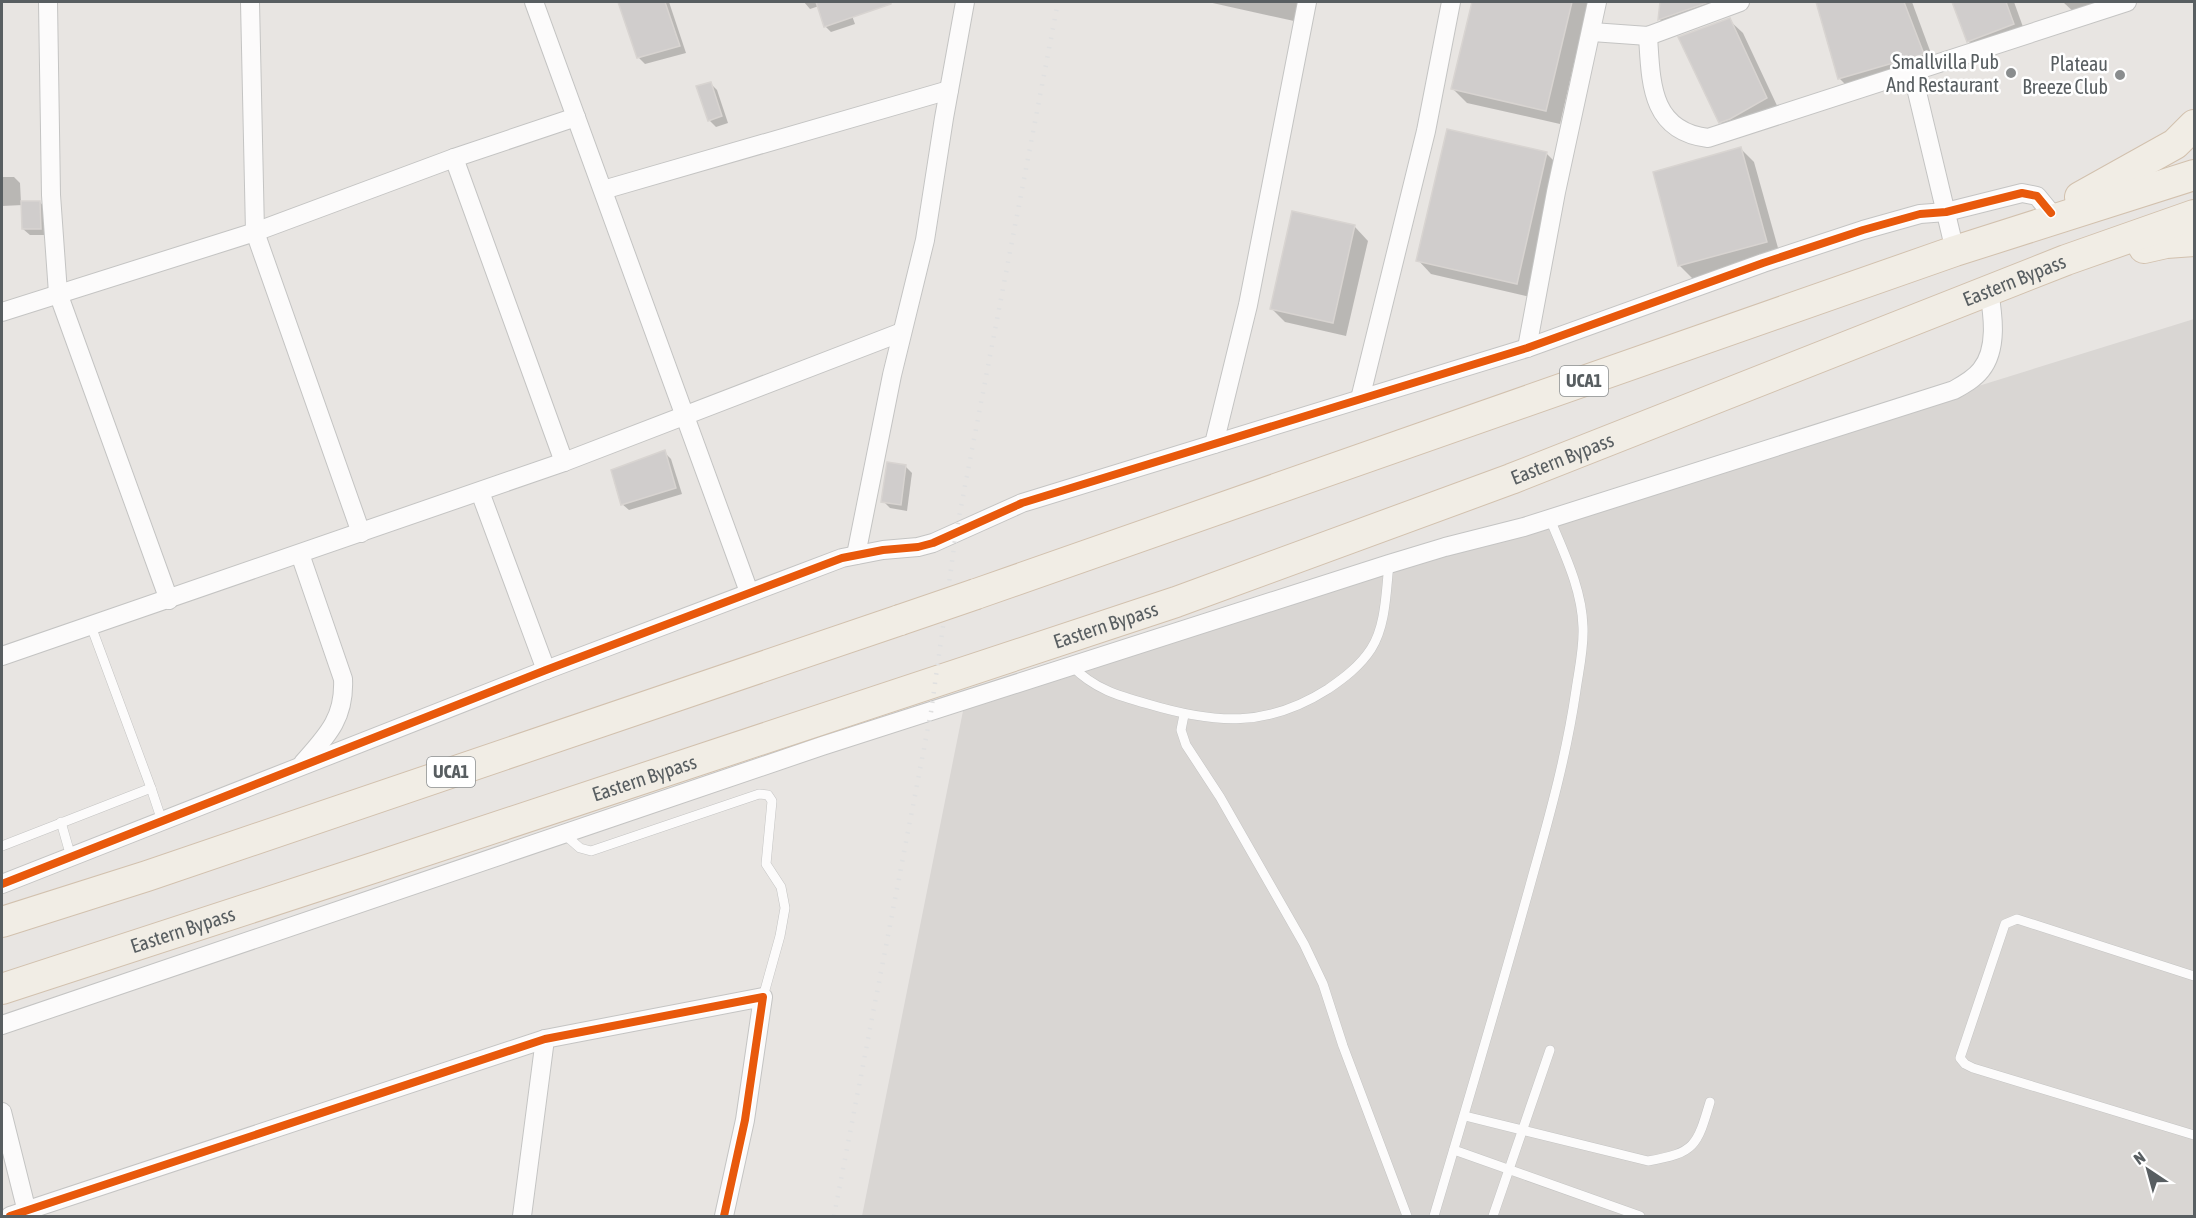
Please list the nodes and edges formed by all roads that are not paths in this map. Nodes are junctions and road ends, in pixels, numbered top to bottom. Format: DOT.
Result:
graph roads {
  1 [pos="48,2"];
  2 [pos="250,2"];
  3 [pos="534,2"];
  4 [pos="965,2"];
  5 [pos="1307,2"];
  6 [pos="1451,2"];
  7 [pos="1598,2"];
  8 [pos="1740,2"];
  9 [pos="2127,2"];
  10 [pos="1592,32"];
  11 [pos="1648,36"];
  12 [pos="1912,71"];
  13 [pos="949,90"];
  14 [pos="576,117"];
  15 [pos="2194,125"];
  16 [pos="454,158"];
  17 [pos="2194,175"];
  18 [pos="603,190"];
  19 [pos="1946,212"];
  20 [pos="2051,213"];
  21 [pos="2194,215"];
  22 [pos="255,232"];
  23 [pos="2017,232"];
  24 [pos="2194,241"];
  25 [pos="1955,252"];
  26 [pos="2066,260"];
  27 [pos="1989,291"];
  28 [pos="58,293"];
  29 [pos="2,312"];
  30 [pos="902,332"];
  31 [pos="1527,348"];
  32 [pos="1360,399"];
  33 [pos="685,416"];
  34 [pos="1214,444"];
  35 [pos="564,462"];
  36 [pos="480,492"];
  37 [pos="1550,519"];
  38 [pos="361,533"];
  39 [pos="300,554"];
  40 [pos="856,555"];
  41 [pos="1389,564"];
  42 [pos="749,592"];
  43 [pos="169,600"];
  44 [pos="91,626"];
  45 [pos="2,656"];
  46 [pos="1072,666"];
  47 [pos="546,670"];
  48 [pos="1184,715"];
  49 [pos="301,766"];
  50 [pos="151,788"];
  51 [pos="162,820"];
  52 [pos="61,822"];
  53 [pos="562,833"];
  54 [pos="2,846"];
  55 [pos="71,857"];
  56 [pos="2,884"];
  57 [pos="2,922"];
  58 [pos="2194,976"];
  59 [pos="2,989"];
  60 [pos="763,997"];
  61 [pos="2,1025"];
  62 [pos="545,1040"];
  63 [pos="1550,1050"];
  64 [pos="1710,1102"];
  65 [pos="2,1112"];
  66 [pos="1465,1116"];
  67 [pos="1523,1129"];
  68 [pos="2194,1135"];
  69 [pos="1454,1150"];
  70 [pos="1510,1169"];
  71 [pos="21,1215"];
  72 [pos="522,1216"];
  73 [pos="724,1216"];
  74 [pos="1407,1216"];
  75 [pos="1434,1216"];
  76 [pos="1493,1216"];
  77 [pos="1640,1216"];
  1 -- 28 [label="street"];
  2 -- 22 [label="street"];
  3 -- 14 [label="street"];
  4 -- 13 [label="street"];
  5 -- 34 [label="street"];
  6 -- 32 [label="street"];
  7 -- 10 [label="street"];
  8 -- 11 [label="street"];
  9 -- 12 [label="street"];
  10 -- 11 [label="street"];
  10 -- 31 [label="street"];
  11 -- 12 [label="street"];
  12 -- 19 [label="street"];
  13 -- 18 [label="street"];
  13 -- 30 [label="street"];
  14 -- 16 [label="street"];
  14 -- 18 [label="street"];
  15 -- 20 [label="main road"];
  16 -- 22 [label="street"];
  16 -- 35 [label="street"];
  17 -- 23 [label="main road, UCA1"];
  18 -- 33 [label="street"];
  19 -- 20 [label="street"];
  19 -- 25 [label="street"];
  19 -- 31 [label="street"];
  20 -- 23 [label="main road"];
  21 -- 26 [label="main road, Eastern Bypass"];
  22 -- 28 [label="street"];
  22 -- 38 [label="street"];
  23 -- 25 [label="main road, UCA1"];
  24 -- 26 [label="main road"];
  25 -- 57 [label="main road, UCA1, bridge"];
  26 -- 27 [label="main road, Eastern Bypass"];
  27 -- 37 [label="street"];
  27 -- 59 [label="main road, Eastern Bypass"];
  28 -- 29 [label="street"];
  28 -- 43 [label="street"];
  30 -- 33 [label="street"];
  30 -- 40 [label="street"];
  31 -- 32 [label="street"];
  32 -- 34 [label="street"];
  33 -- 35 [label="street"];
  33 -- 42 [label="street"];
  34 -- 40 [label="street"];
  35 -- 36 [label="street"];
  36 -- 38 [label="street"];
  36 -- 47 [label="street"];
  37 -- 41 [label="street"];
  37 -- 66 [label="lane"];
  38 -- 39 [label="street"];
  39 -- 43 [label="street"];
  39 -- 49 [label="street"];
  40 -- 42 [label="street"];
  41 -- 46 [label="street"];
  41 -- 48 [label="lane"];
  42 -- 47 [label="street"];
  43 -- 44 [label="street"];
  44 -- 45 [label="street"];
  44 -- 50 [label="lane"];
  46 -- 48 [label="lane"];
  46 -- 53 [label="street"];
  47 -- 49 [label="street"];
  48 -- 74 [label="lane"];
  49 -- 51 [label="street"];
  50 -- 51 [label="lane"];
  50 -- 52 [label="lane"];
  51 -- 55 [label="street"];
  52 -- 54 [label="lane"];
  52 -- 55 [label="lane"];
  53 -- 60 [label="lane"];
  53 -- 61 [label="street"];
  55 -- 56 [label="street"];
  58 -- 68 [label="lane"];
  60 -- 62 [label="street"];
  60 -- 73 [label="street"];
  62 -- 71 [label="street"];
  62 -- 72 [label="street"];
  63 -- 67 [label="lane"];
  64 -- 67 [label="lane"];
  65 -- 71 [label="street"];
  66 -- 67 [label="lane"];
  66 -- 69 [label="lane"];
  67 -- 70 [label="lane"];
  69 -- 70 [label="lane"];
  69 -- 75 [label="lane"];
  70 -- 76 [label="lane"];
  70 -- 77 [label="lane"];
}
